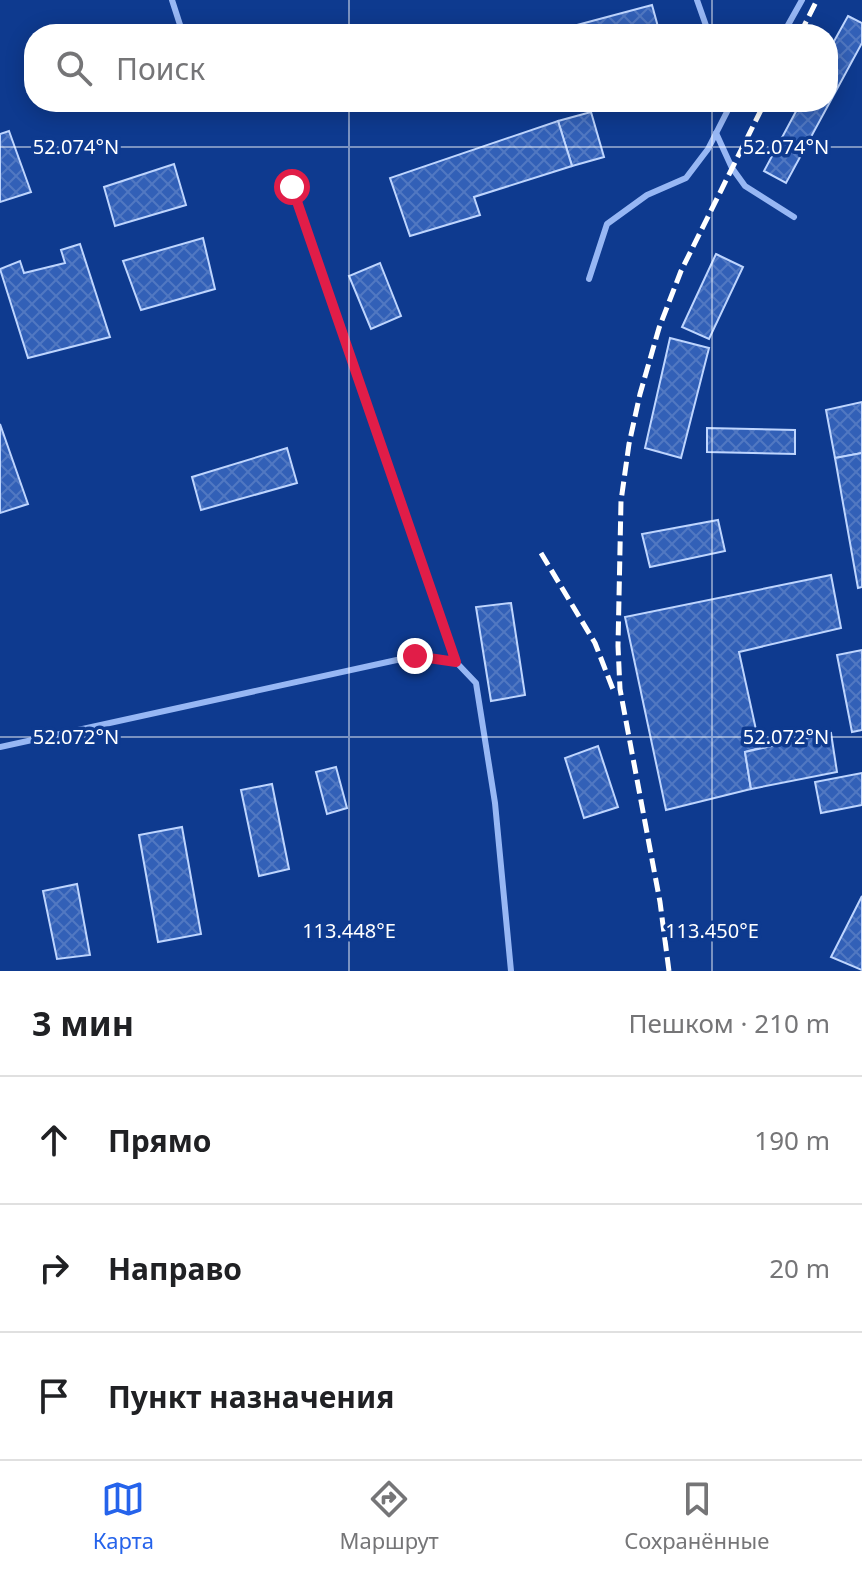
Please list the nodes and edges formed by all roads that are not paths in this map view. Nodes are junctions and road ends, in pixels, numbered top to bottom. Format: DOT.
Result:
graph roads {
  1 [pos="172,0"];
  2 [pos="697,0"];
  3 [pos="802,0"];
  4 [pos="180,24"];
  5 [pos="705,24"];
  6 [pos="789,24"];
  7 [pos="727,112"];
  8 [pos="716,133"];
  9 [pos="292,187"];
  10 [pos="794,217"];
  11 [pos="589,279"];
  12 [pos="456,662"];
  13 [pos="0,747"];
  14 [pos="511,971"];
  1 -- 4 [label="lane"];
  2 -- 5 [label="lane"];
  3 -- 6 [label="lane"];
  7 -- 8 [label="lane"];
  8 -- 10 [label="lane"];
  8 -- 11 [label="lane"];
  9 -- 12 [label="lane"];
  12 -- 13 [label="lane"];
  12 -- 14 [label="lane"];
}
